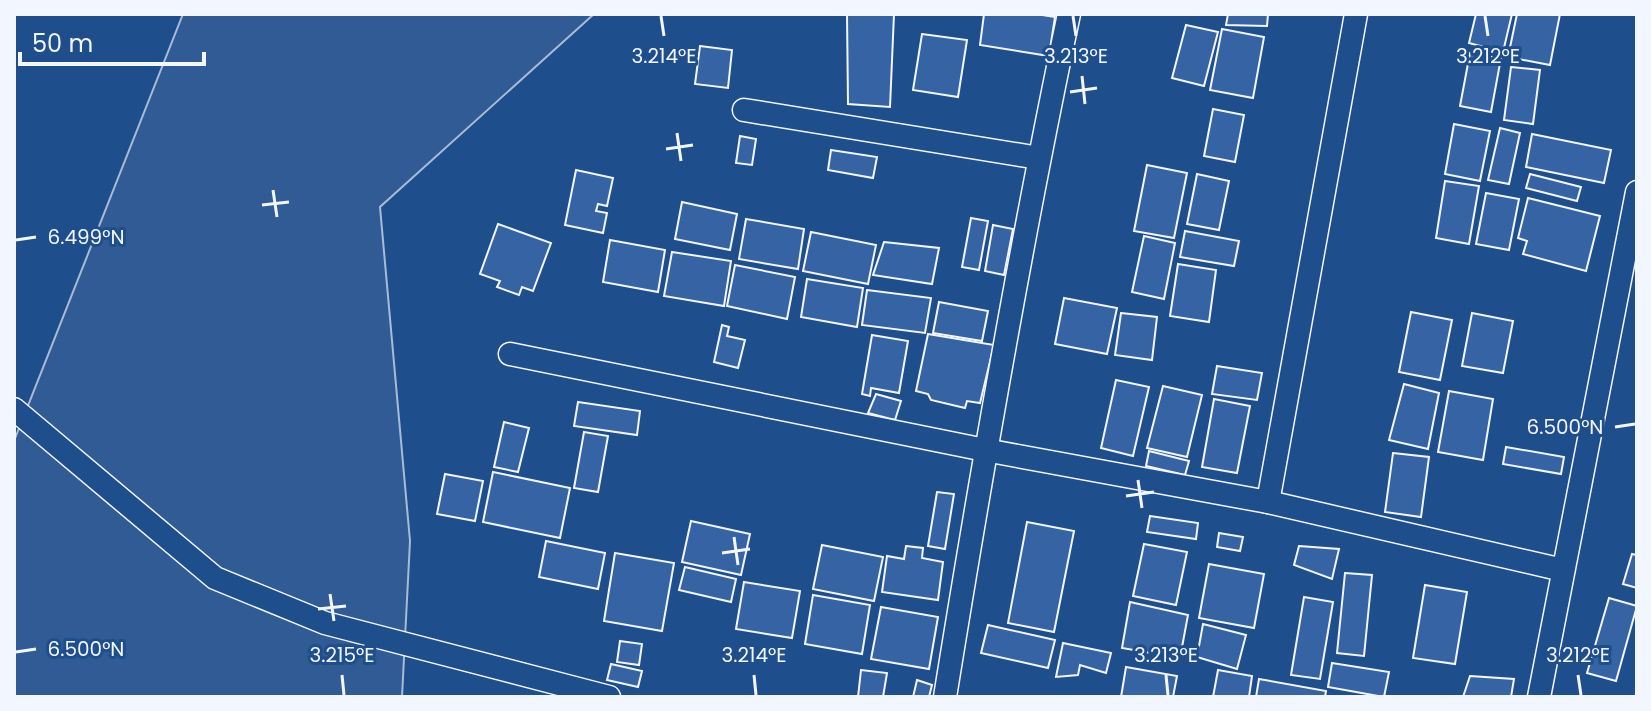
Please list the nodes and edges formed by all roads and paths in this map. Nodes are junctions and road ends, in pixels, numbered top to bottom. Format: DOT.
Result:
graph roads {
  1 [pos="1069,14"];
  2 [pos="1356,14"];
  3 [pos="744,110"];
  4 [pos="1039,158"];
  5 [pos="1637,192"];
  6 [pos="510,354"];
  7 [pos="14,409"];
  8 [pos="985,450"];
  9 [pos="1268,502"];
  10 [pos="1563,570"];
  11 [pos="609,697"];
  12 [pos="945,697"];
  13 [pos="1539,697"];
  1 -- 4 [label="street"];
  2 -- 9 [label="street"];
  3 -- 4 [label="street"];
  4 -- 8 [label="street"];
  5 -- 10 [label="street"];
  6 -- 8 [label="street"];
  7 -- 11 [label="street"];
  8 -- 9 [label="street"];
  8 -- 12 [label="street"];
  9 -- 10 [label="street"];
  10 -- 13 [label="street"];
}
